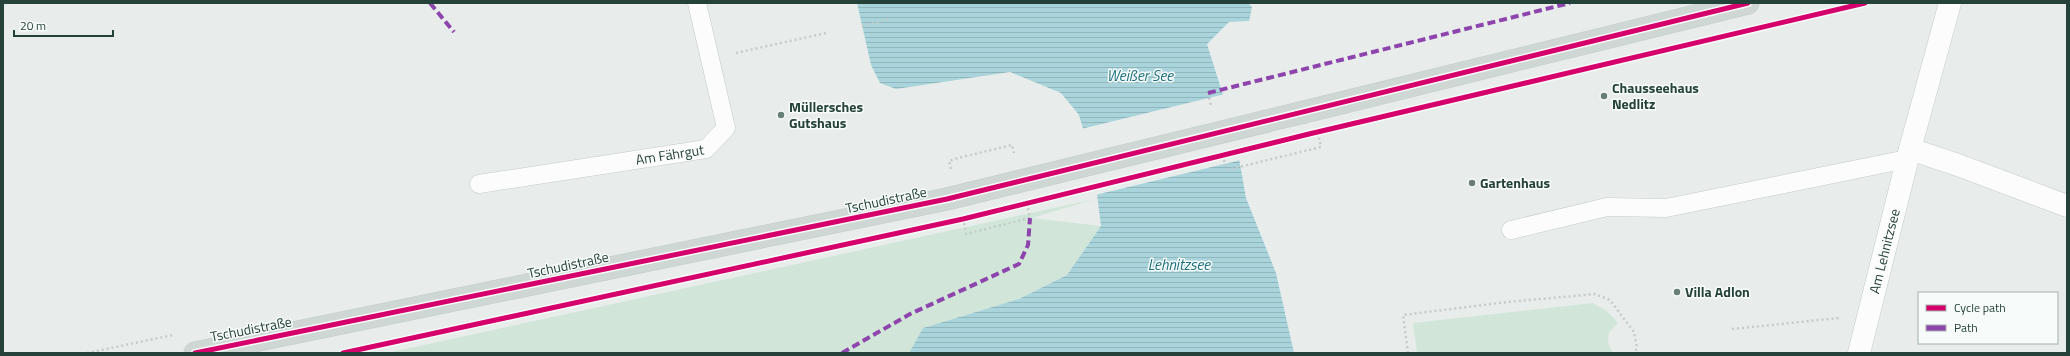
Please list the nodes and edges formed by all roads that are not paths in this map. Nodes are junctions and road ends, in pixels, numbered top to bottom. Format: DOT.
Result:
graph roads {
  1 [pos="698,3"];
  2 [pos="1748,3"];
  3 [pos="1950,3"];
  4 [pos="1908,154"];
  5 [pos="479,184"];
  6 [pos="2067,206"];
  7 [pos="1511,230"];
  8 [pos="194,353"];
  9 [pos="1859,353"];
  1 -- 5 [label="lane, Am Fährgut"];
  2 -- 8 [label="main road, Tschudistraße, bridge"];
  3 -- 4 [label="street, Am Lehnitzsee"];
  4 -- 6 [label="street"];
  4 -- 7 [label="lane"];
  4 -- 9 [label="street, Am Lehnitzsee"];
}
